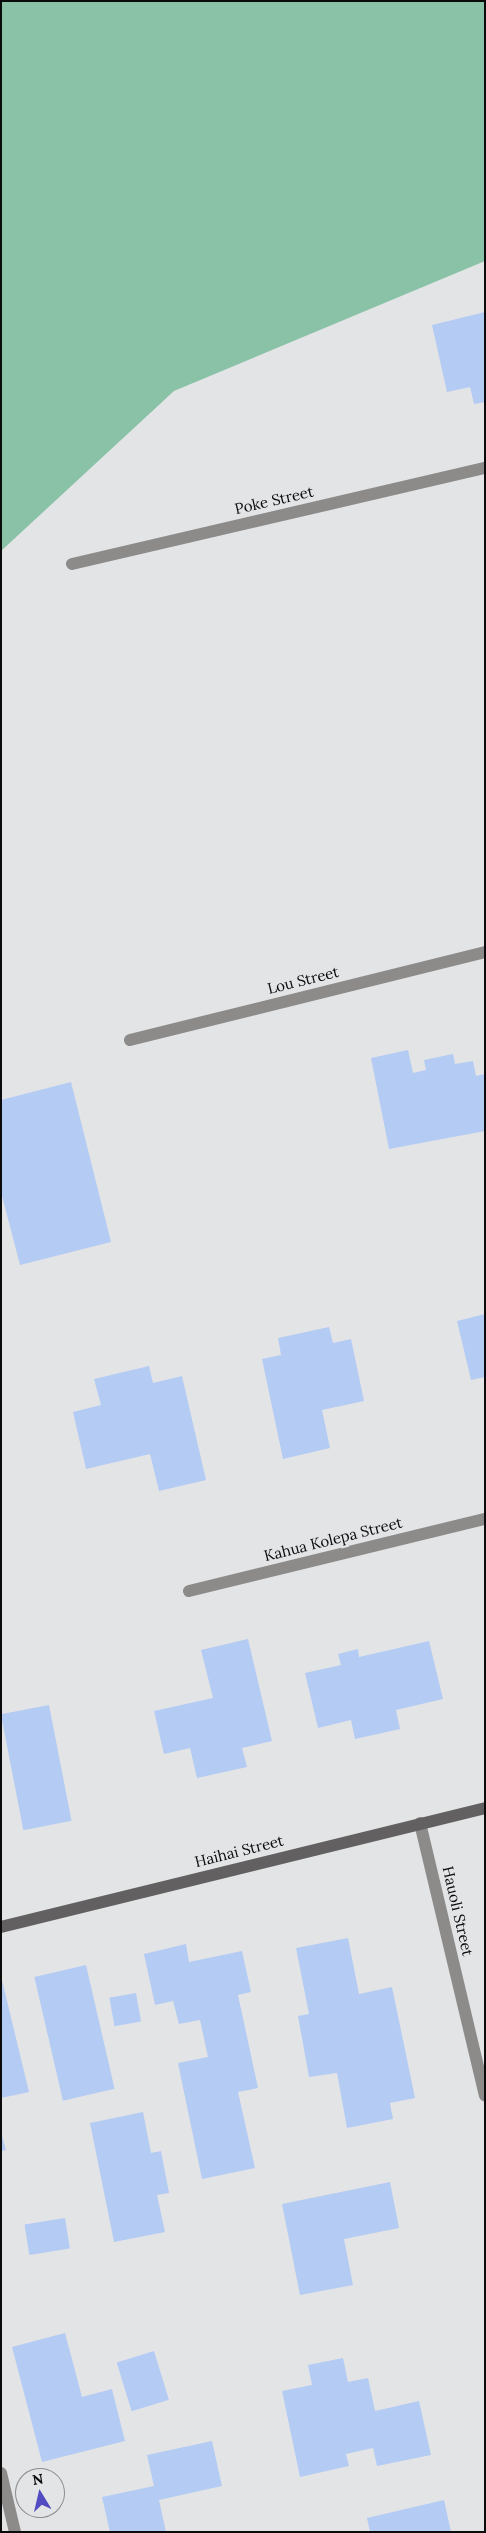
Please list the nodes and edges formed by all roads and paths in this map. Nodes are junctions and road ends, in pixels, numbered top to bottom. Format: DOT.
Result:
graph roads {
  1 [pos="485,468"];
  2 [pos="72,564"];
  3 [pos="485,952"];
  4 [pos="130,1040"];
  5 [pos="485,1519"];
  6 [pos="189,1591"];
  7 [pos="485,1808"];
  8 [pos="420,1823"];
  9 [pos="1,1926"];
  10 [pos="485,2095"];
  11 [pos="1,2474"];
  12 [pos="16,2532"];
  1 -- 2 [label="street, Poke Street"];
  3 -- 4 [label="street, Lou Street"];
  5 -- 6 [label="street, Kahua Kolepa Street"];
  7 -- 8 [label="street, Haihai Street"];
  8 -- 9 [label="street, Haihai Street"];
  8 -- 10 [label="street, Hauoli Street"];
  11 -- 12 [label="street"];
}
